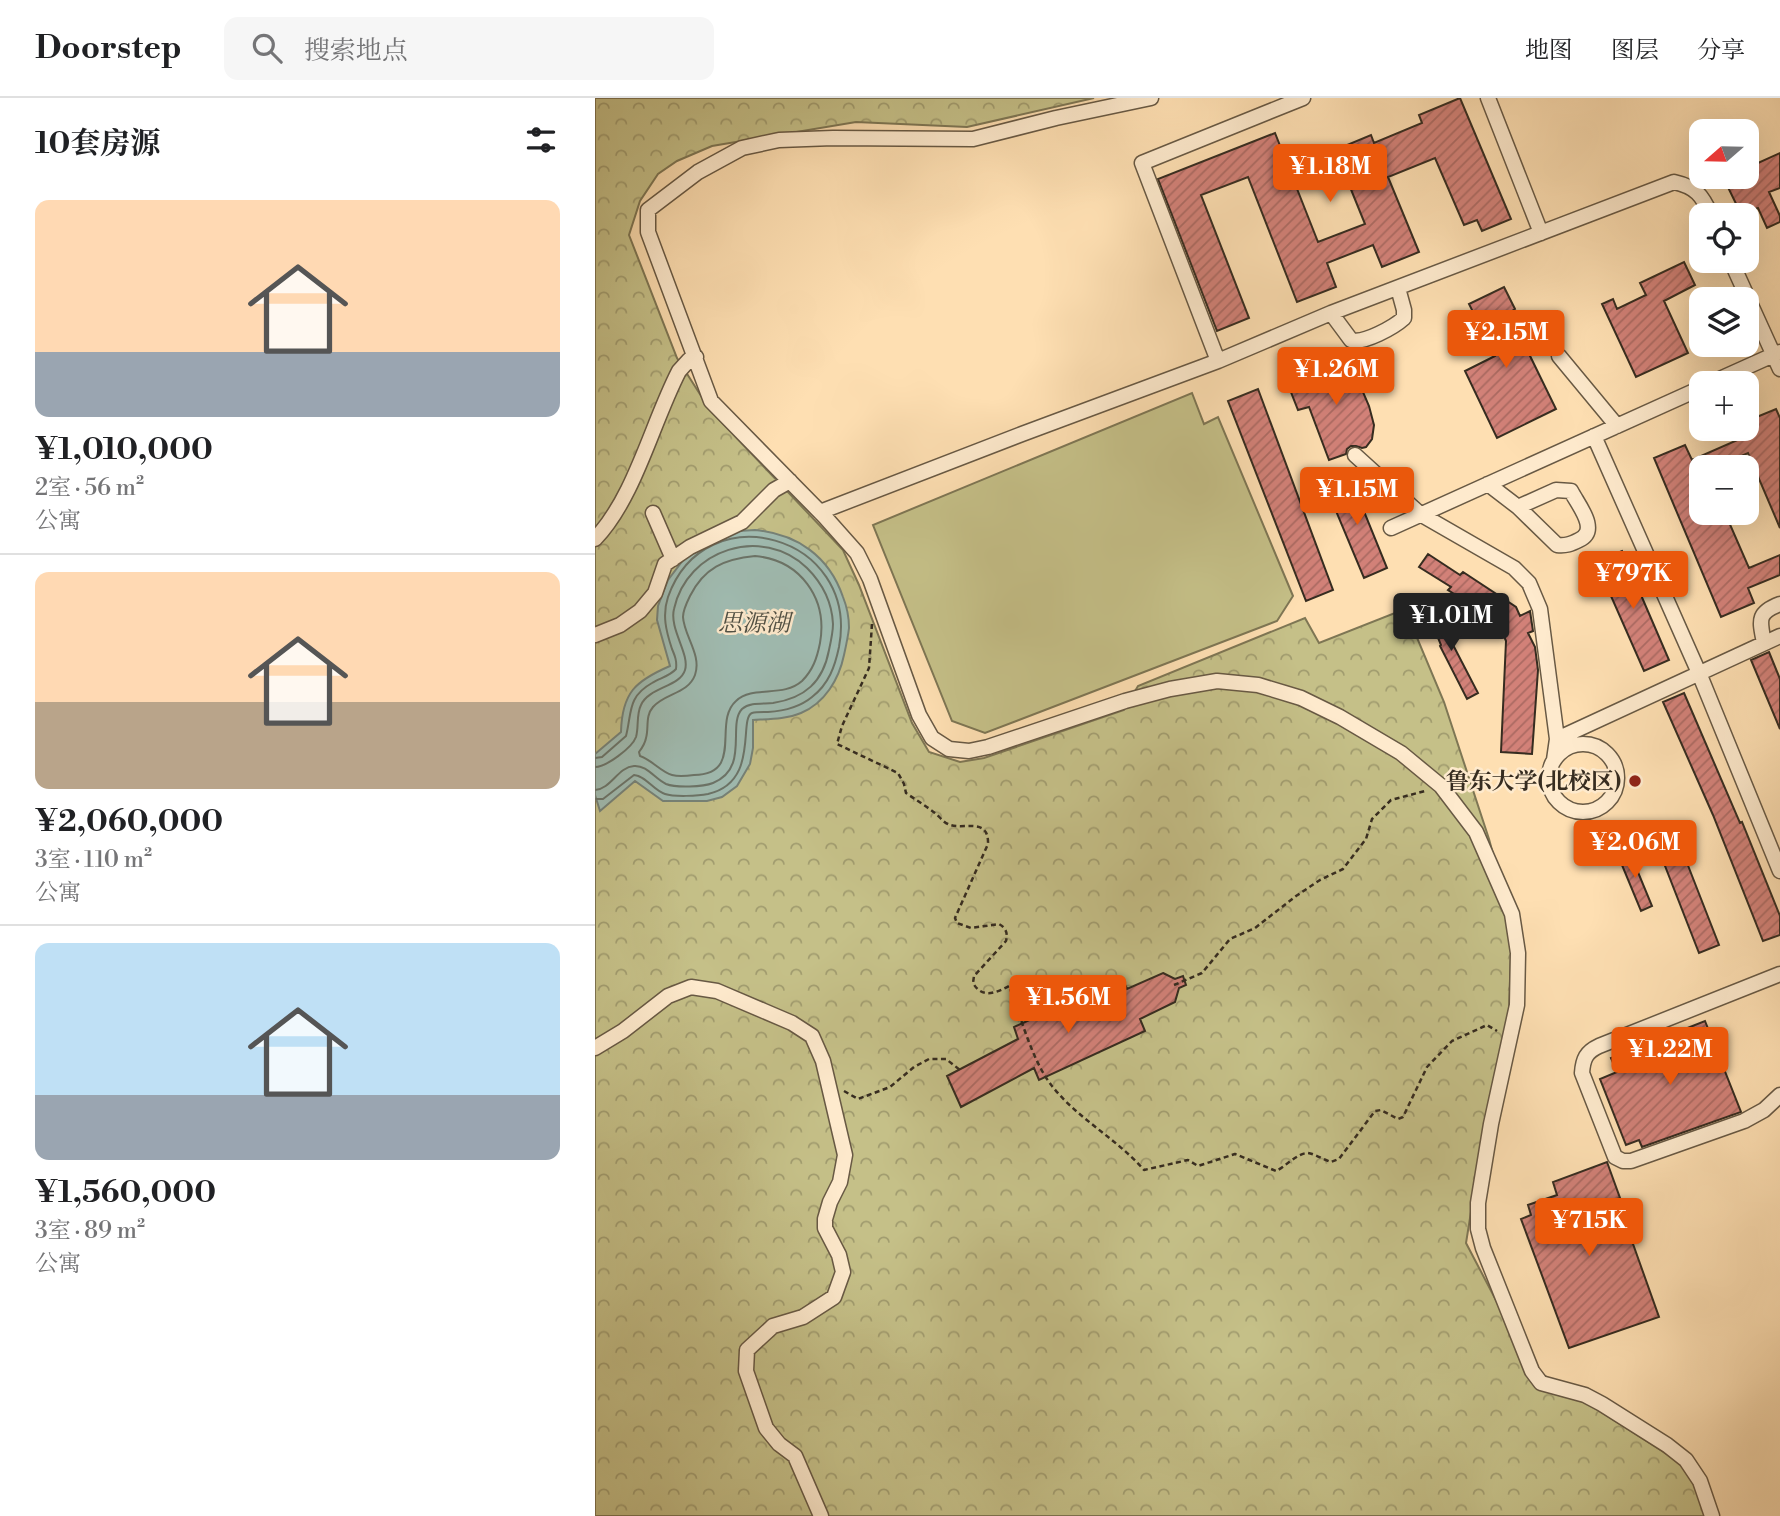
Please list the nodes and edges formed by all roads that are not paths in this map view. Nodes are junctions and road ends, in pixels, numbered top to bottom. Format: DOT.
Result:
graph roads {
  1 [pos="1151,98"];
  2 [pos="1303,98"];
  3 [pos="1487,98"];
  4 [pos="1705,203"];
  5 [pos="1541,233"];
  6 [pos="1737,273"];
  7 [pos="1398,288"];
  8 [pos="1331,313"];
  9 [pos="1777,354"];
  10 [pos="1559,356"];
  11 [pos="696,357"];
  12 [pos="1218,361"];
  13 [pos="1780,369"];
  14 [pos="1738,371"];
  15 [pos="1689,393"];
  16 [pos="1617,426"];
  17 [pos="1594,436"];
  18 [pos="1355,455"];
  19 [pos="790,481"];
  20 [pos="1487,484"];
  21 [pos="1518,507"];
  22 [pos="820,512"];
  23 [pos="653,513"];
  24 [pos="1420,514"];
  25 [pos="1391,528"];
  26 [pos="595,539"];
  27 [pos="673,559"];
  28 [pos="1780,604"];
  29 [pos="595,635"];
  30 [pos="1780,636"];
  31 [pos="1764,643"];
  32 [pos="1699,673"];
  33 [pos="1557,739"];
  34 [pos="1554,760"];
  35 [pos="1780,871"];
  36 [pos="1780,974"];
  37 [pos="595,1048"];
  38 [pos="1780,1095"];
  39 [pos="821,1516"];
  40 [pos="1712,1516"];
  1 -- 11 [label="street"];
  2 -- 12 [label="street"];
  3 -- 5 [label="street"];
  4 -- 5 [label="street"];
  5 -- 7 [label="street"];
  6 -- 9 [label="street"];
  7 -- 8 [label="street"];
  7 -- 8 [label="street"];
  8 -- 12 [label="street"];
  9 -- 13 [label="street"];
  9 -- 14 [label="street"];
  10 -- 16 [label="street"];
  11 -- 19 [label="street"];
  11 -- 26 [label="street"];
  12 -- 22 [label="street"];
  15 -- 16 [label="street"];
  16 -- 17 [label="street"];
  17 -- 20 [label="street"];
  17 -- 32 [label="street"];
  18 -- 24 [label="street"];
  19 -- 22 [label="street"];
  19 -- 27 [label="street"];
  20 -- 21 [label="street"];
  20 -- 24 [label="street"];
  21 -- 21 [label="street"];
  22 -- 40 [label="street"];
  23 -- 27 [label="street"];
  24 -- 25 [label="street"];
  24 -- 33 [label="street"];
  27 -- 29 [label="street"];
  28 -- 31 [label="street"];
  30 -- 31 [label="street"];
  31 -- 32 [label="street"];
  32 -- 33 [label="street"];
  32 -- 35 [label="street"];
  33 -- 34 [label="street"];
  34 -- 34 [label="street"];
  36 -- 38 [label="street"];
  37 -- 39 [label="street"];
}
